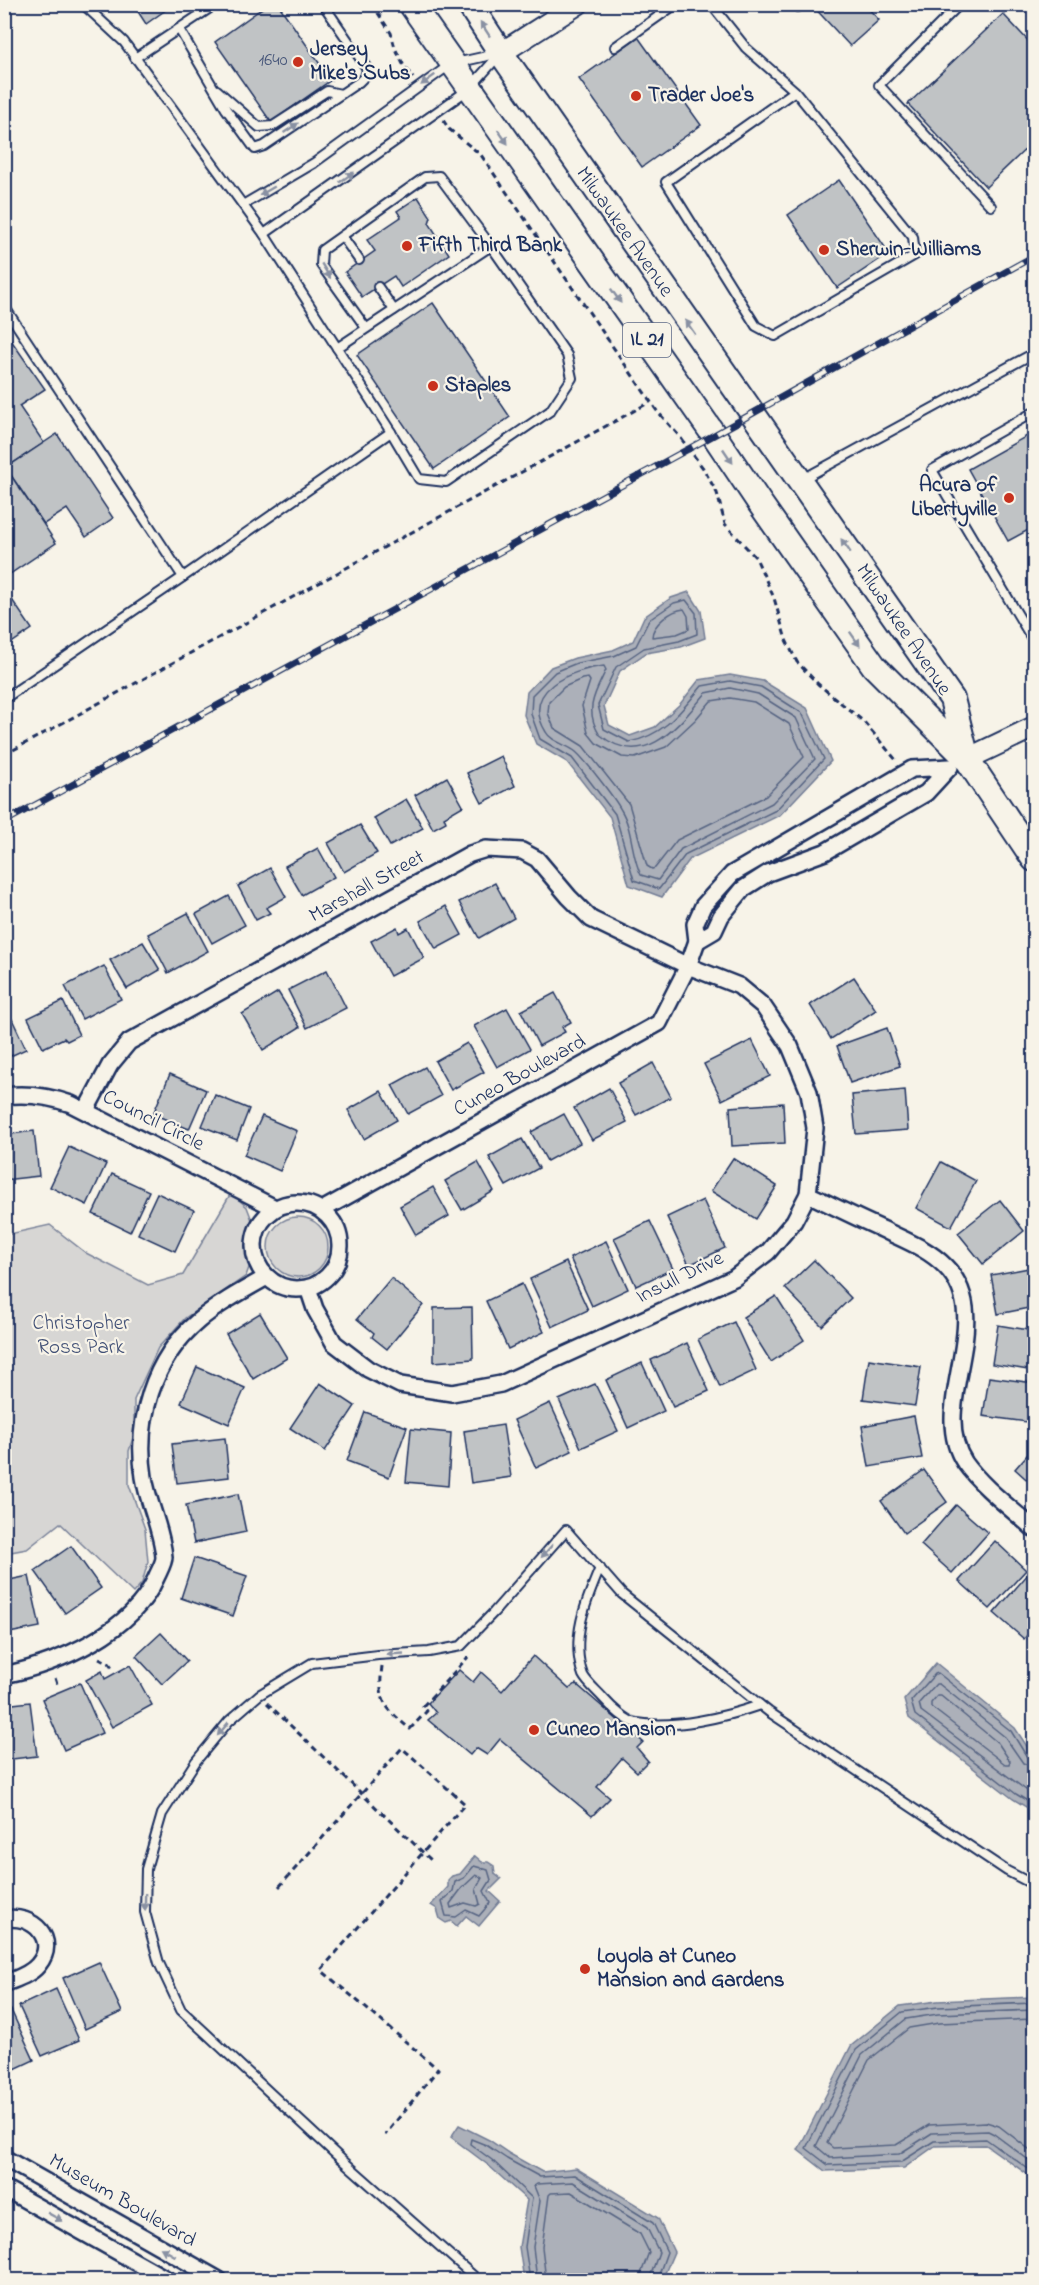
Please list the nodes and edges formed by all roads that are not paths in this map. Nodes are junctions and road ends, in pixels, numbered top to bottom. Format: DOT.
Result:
graph roads {
  1 [pos="83,4"];
  2 [pos="216,4"];
  3 [pos="323,4"];
  4 [pos="411,4"];
  5 [pos="469,4"];
  6 [pos="578,4"];
  7 [pos="676,4"];
  8 [pos="711,4"];
  9 [pos="960,4"];
  10 [pos="179,29"];
  11 [pos="615,47"];
  12 [pos="501,53"];
  13 [pos="135,58"];
  14 [pos="451,64"];
  15 [pos="213,88"];
  16 [pos="469,89"];
  17 [pos="795,92"];
  18 [pos="341,94"];
  19 [pos="243,205"];
  20 [pos="991,206"];
  21 [pos="264,234"];
  22 [pos="342,236"];
  23 [pos="491,246"];
  24 [pos="359,260"];
  25 [pos="378,287"];
  26 [pos="4,306"];
  27 [pos="394,310"];
  28 [pos="366,328"];
  29 [pos="337,348"];
  30 [pos="1035,353"];
  31 [pos="1035,412"];
  32 [pos="391,432"];
  33 [pos="800,480"];
  34 [pos="183,577"];
  35 [pos="1031,629"];
  36 [pos="1035,642"];
  37 [pos="4,699"];
  38 [pos="1035,727"];
  39 [pos="958,763"];
  40 [pos="781,845"];
  41 [pos="1035,859"];
  42 [pos="792,864"];
  43 [pos="697,941"];
  44 [pos="688,966"];
  45 [pos="4,1096"];
  46 [pos="86,1110"];
  47 [pos="808,1194"];
  48 [pos="275,1208"];
  49 [pos="322,1210"];
  50 [pos="267,1277"];
  51 [pos="308,1288"];
  52 [pos="1035,1529"];
  53 [pos="600,1568"];
  54 [pos="4,1675"];
  55 [pos="760,1705"];
  56 [pos="1035,1886"];
  57 [pos="4,1919"];
  58 [pos="4,1984"];
  59 [pos="4,2158"];
  60 [pos="4,2188"];
  61 [pos="168,2280"];
  62 [pos="219,2280"];
  63 [pos="478,2280"];
  1 -- 13 [label="lane"];
  2 -- 10 [label="lane"];
  3 -- 18 [label="lane"];
  4 -- 14 [label="main road, Milwaukee Avenue / IL 21"];
  12 -- 5 [label="main road, Milwaukee Avenue / IL 21, one-way"];
  6 -- 12 [label="street"];
  7 -- 11 [label="lane"];
  8 -- 17 [label="lane"];
  9 -- 20 [label="lane"];
  10 -- 13 [label="lane"];
  10 -- 15 [label="lane"];
  12 -- 14 [label="lane"];
  12 -- 16 [label="lane"];
  33 -- 12 [label="main road, Milwaukee Avenue / IL 21, one-way"];
  13 -- 19 [label="lane"];
  14 -- 16 [label="main road, Milwaukee Avenue / IL 21"];
  14 -- 19 [label="lane, one-way"];
  15 -- 18 [label="lane"];
  15 -- 18 [label="lane, one-way"];
  21 -- 16 [label="lane, one-way"];
  16 -- 39 [label="main road, Milwaukee Avenue / IL 21, one-way"];
  17 -- 17 [label="lane"];
  19 -- 21 [label="lane"];
  21 -- 29 [label="lane"];
  22 -- 23 [label="lane"];
  22 -- 24 [label="lane"];
  22 -- 28 [label="lane, one-way"];
  23 -- 27 [label="lane"];
  23 -- 32 [label="lane"];
  25 -- 27 [label="lane"];
  26 -- 34 [label="lane"];
  27 -- 28 [label="lane"];
  28 -- 29 [label="lane"];
  29 -- 32 [label="lane"];
  30 -- 33 [label="lane"];
  31 -- 35 [label="lane"];
  32 -- 34 [label="lane"];
  39 -- 33 [label="main road, Milwaukee Avenue / IL 21, one-way"];
  34 -- 37 [label="lane"];
  35 -- 36 [label="lane"];
  38 -- 39 [label="street"];
  39 -- 40 [label="street, Cuneo Boulevard"];
  39 -- 41 [label="main road, IL 21"];
  39 -- 42 [label="street, Cuneo Boulevard"];
  40 -- 42 [label="street"];
  40 -- 43 [label="street, Cuneo Boulevard"];
  42 -- 43 [label="street, Cuneo Boulevard"];
  43 -- 44 [label="street, Cuneo Boulevard"];
  44 -- 46 [label="street, Marshall Street"];
  44 -- 47 [label="street, Insull Drive"];
  44 -- 49 [label="street, Cuneo Boulevard"];
  45 -- 46 [label="street, Council Circle"];
  46 -- 48 [label="street, Council Circle"];
  47 -- 51 [label="street, Insull Drive"];
  47 -- 52 [label="street"];
  48 -- 49 [label="street"];
  48 -- 50 [label="street"];
  49 -- 51 [label="street"];
  50 -- 51 [label="street"];
  50 -- 54 [label="street"];
  53 -- 55 [label="lane"];
  53 -- 55 [label="lane"];
  53 -- 63 [label="lane, one-way"];
  55 -- 56 [label="lane"];
  57 -- 58 [label="street"];
  62 -- 59 [label="street, Museum Boulevard, one-way"];
  60 -- 61 [label="street, one-way"];
}
